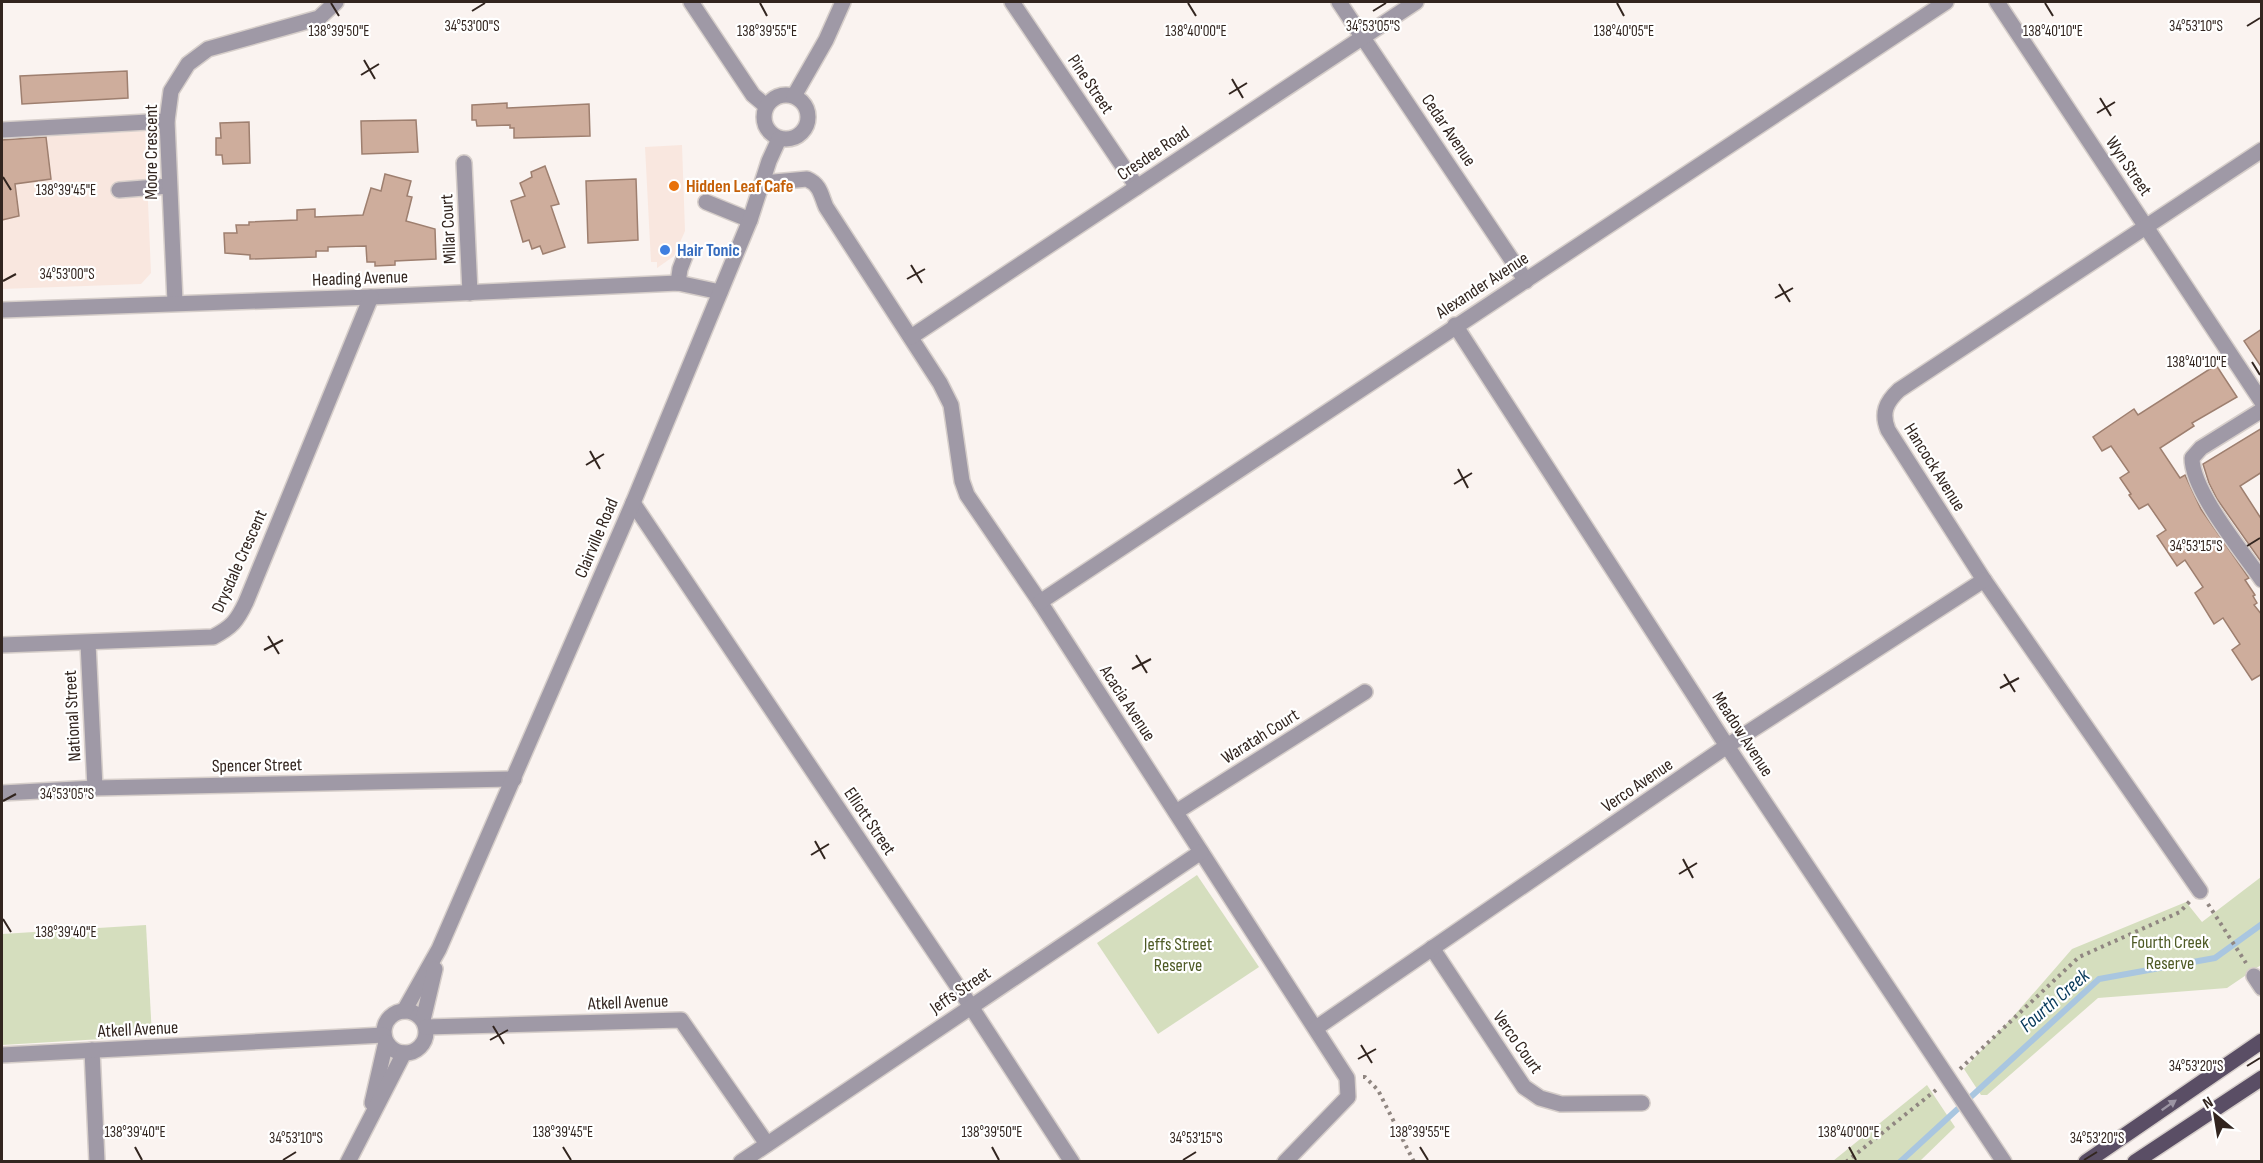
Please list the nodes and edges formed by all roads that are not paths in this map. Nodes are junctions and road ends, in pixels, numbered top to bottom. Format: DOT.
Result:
graph roads {
  1 [pos="336,2"];
  2 [pos="691,2"];
  3 [pos="843,2"];
  4 [pos="1012,2"];
  5 [pos="1339,2"];
  6 [pos="1416,2"];
  7 [pos="1946,2"];
  8 [pos="1997,2"];
  9 [pos="1363,37"];
  10 [pos="794,96"];
  11 [pos="766,106"];
  12 [pos="167,121"];
  13 [pos="2,130"];
  14 [pos="778,139"];
  15 [pos="2262,150"];
  16 [pos="465,163"];
  17 [pos="763,183"];
  18 [pos="169,186"];
  19 [pos="1137,187"];
  20 [pos="119,190"];
  21 [pos="705,202"];
  22 [pos="750,220"];
  23 [pos="2146,226"];
  24 [pos="685,256"];
  25 [pos="1526,280"];
  26 [pos="678,283"];
  27 [pos="720,292"];
  28 [pos="470,293"];
  29 [pos="370,297"];
  30 [pos="175,302"];
  31 [pos="2,309"];
  32 [pos="1455,325"];
  33 [pos="910,337"];
  34 [pos="2262,402"];
  35 [pos="2262,410"];
  36 [pos="633,503"];
  37 [pos="2260,574"];
  38 [pos="1984,580"];
  39 [pos="1040,602"];
  40 [pos="88,643"];
  41 [pos="2,645"];
  42 [pos="1365,692"];
  43 [pos="1727,746"];
  44 [pos="514,779"];
  45 [pos="95,788"];
  46 [pos="2,793"];
  47 [pos="1176,812"];
  48 [pos="1201,852"];
  49 [pos="2200,891"];
  50 [pos="1432,948"];
  51 [pos="439,949"];
  52 [pos="971,1006"];
  53 [pos="404,1011"];
  54 [pos="424,1024"];
  55 [pos="1316,1028"];
  56 [pos="385,1039"];
  57 [pos="2262,1041"];
  58 [pos="92,1050"];
  59 [pos="404,1053"];
  60 [pos="2,1055"];
  61 [pos="2262,1078"];
  62 [pos="1642,1103"];
  63 [pos="367,1123"];
  64 [pos="767,1144"];
  65 [pos="2091,1160"];
  66 [pos="97,1161"];
  67 [pos="348,1161"];
  68 [pos="741,1161"];
  69 [pos="1072,1161"];
  70 [pos="1285,1161"];
  71 [pos="2004,1161"];
  72 [pos="2135,1161"];
  1 -- 12 [label="street, Moore Crescent"];
  2 -- 11 [label="street"];
  3 -- 10 [label="street"];
  4 -- 19 [label="street, Pine Street"];
  5 -- 9 [label="street, Cedar Avenue"];
  6 -- 9 [label="street, Cresdee Road"];
  7 -- 25 [label="street, Alexander Avenue"];
  8 -- 23 [label="street, Wyn Street"];
  9 -- 19 [label="street, Cresdee Road"];
  9 -- 25 [label="street, Cedar Avenue"];
  10 -- 11 [label="street"];
  10 -- 14 [label="street"];
  11 -- 14 [label="street"];
  12 -- 13 [label="street"];
  12 -- 18 [label="street, Moore Crescent"];
  14 -- 17 [label="street, Clairville Road"];
  15 -- 23 [label="street, Hancock Avenue"];
  16 -- 28 [label="street, Millar Court"];
  17 -- 22 [label="street, Clairville Road"];
  17 -- 33 [label="street, Acacia Avenue"];
  18 -- 20 [label="street"];
  18 -- 30 [label="street, Moore Crescent"];
  19 -- 33 [label="street, Cresdee Road"];
  21 -- 22 [label="street"];
  22 -- 27 [label="street, Clairville Road"];
  23 -- 34 [label="street, Wyn Street"];
  23 -- 38 [label="street, Hancock Avenue"];
  24 -- 26 [label="street"];
  25 -- 32 [label="street, Alexander Avenue"];
  26 -- 27 [label="street, Heading Avenue"];
  26 -- 28 [label="street, Heading Avenue"];
  27 -- 36 [label="street, Clairville Road"];
  28 -- 29 [label="street, Heading Avenue"];
  29 -- 30 [label="street, Heading Avenue"];
  29 -- 40 [label="street, Drysdale Crescent"];
  30 -- 31 [label="street, Heading Avenue"];
  32 -- 39 [label="street, Alexander Avenue"];
  32 -- 43 [label="street, Meadow Avenue"];
  33 -- 39 [label="street, Acacia Avenue"];
  35 -- 37 [label="street"];
  36 -- 44 [label="street, Clairville Road"];
  36 -- 52 [label="street, Elliott Street"];
  38 -- 43 [label="street, Verco Avenue"];
  38 -- 49 [label="street, Hancock Avenue"];
  39 -- 47 [label="street, Acacia Avenue"];
  40 -- 41 [label="street, Drysdale Crescent"];
  40 -- 45 [label="street, National Street"];
  42 -- 47 [label="street, Waratah Court"];
  43 -- 50 [label="street, Verco Avenue"];
  43 -- 71 [label="street, Meadow Avenue"];
  44 -- 45 [label="street, Spencer Street"];
  44 -- 51 [label="street, Clairville Road"];
  45 -- 46 [label="street, Spencer Street"];
  47 -- 48 [label="street, Acacia Avenue"];
  48 -- 52 [label="street, Jeffs Street"];
  48 -- 55 [label="street, Acacia Avenue"];
  50 -- 55 [label="street, Verco Avenue"];
  50 -- 62 [label="street, Verco Court"];
  51 -- 53 [label="street, Clairville Road"];
  51 -- 54 [label="street, Clairville Road"];
  52 -- 64 [label="street, Jeffs Street"];
  52 -- 69 [label="street, Elliott Street"];
  53 -- 54 [label="street"];
  53 -- 56 [label="street"];
  54 -- 59 [label="street"];
  54 -- 64 [label="street, Atkell Avenue"];
  55 -- 70 [label="street, Acacia Avenue"];
  56 -- 58 [label="street, Atkell Avenue"];
  56 -- 59 [label="street"];
  56 -- 63 [label="street"];
  65 -- 57 [label="main road, one-way"];
  58 -- 60 [label="street, Atkell Avenue"];
  58 -- 66 [label="street"];
  59 -- 63 [label="street"];
  61 -- 72 [label="main road"];
  63 -- 67 [label="street"];
  64 -- 68 [label="street, Jeffs Street"];
}
